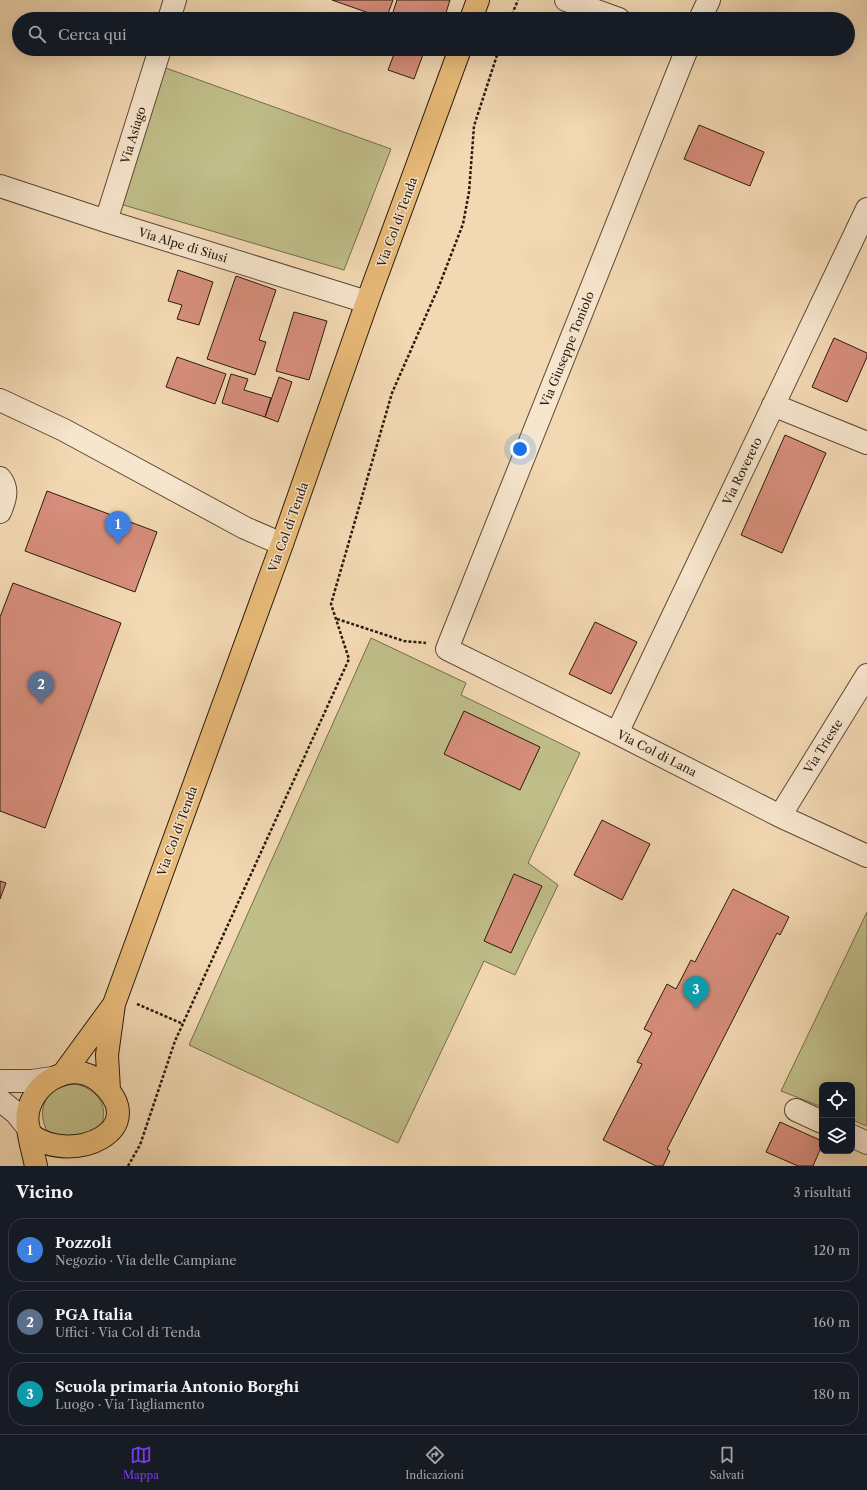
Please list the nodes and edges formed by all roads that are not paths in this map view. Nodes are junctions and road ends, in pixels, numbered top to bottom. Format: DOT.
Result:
graph roads {
  1 [pos="175,0"];
  2 [pos="478,0"];
  3 [pos="566,0"];
  4 [pos="708,0"];
  5 [pos="171,12"];
  6 [pos="474,12"];
  7 [pos="599,12"];
  8 [pos="703,12"];
  9 [pos="158,56"];
  10 [pos="457,56"];
  11 [pos="684,56"];
  12 [pos="0,186"];
  13 [pos="867,209"];
  14 [pos="106,222"];
  15 [pos="367,302"];
  16 [pos="0,400"];
  17 [pos="773,405"];
  18 [pos="867,442"];
  19 [pos="0,478"];
  20 [pos="0,512"];
  21 [pos="282,544"];
  22 [pos="447,649"];
  23 [pos="867,675"];
  24 [pos="617,733"];
  25 [pos="780,816"];
  26 [pos="867,856"];
  27 [pos="116,1000"];
  28 [pos="58,1076"];
  29 [pos="0,1081"];
  30 [pos="109,1090"];
  31 [pos="0,1100"];
  32 [pos="796,1110"];
  33 [pos="819,1121"];
  34 [pos="30,1132"];
  35 [pos="855,1137"];
  36 [pos="867,1143"];
  37 [pos="82,1164"];
  38 [pos="36,1166"];
  1 -- 5 [label="street"];
  2 -- 6 [label="main road"];
  3 -- 7 [label="street"];
  4 -- 8 [label="street"];
  9 -- 14 [label="street, Via Asiago"];
  10 -- 15 [label="main road, Via Col di Tenda"];
  11 -- 22 [label="street, Via Giuseppe Toniolo"];
  12 -- 14 [label="street, Via Alpe di Siusi"];
  13 -- 17 [label="street, Via Rovereto"];
  14 -- 15 [label="street, Via Alpe di Siusi"];
  15 -- 21 [label="main road, Via Col di Tenda"];
  16 -- 21 [label="street"];
  17 -- 18 [label="street"];
  17 -- 24 [label="street, Via Rovereto"];
  19 -- 20 [label="street"];
  21 -- 27 [label="main road, Via Col di Tenda"];
  22 -- 24 [label="street, Via Col di Lana"];
  23 -- 25 [label="street, Via Trieste"];
  24 -- 25 [label="street, Via Col di Lana"];
  25 -- 26 [label="street, Via Col di Lana"];
  27 -- 28 [label="main road, Via Col di Tenda"];
  27 -- 30 [label="main road, Via Col di Tenda"];
  28 -- 29 [label="street"];
  28 -- 30 [label="main road, Via Col di Tenda"];
  28 -- 34 [label="main road, Via Col di Tenda"];
  30 -- 37 [label="main road, Via Col di Tenda"];
  31 -- 34 [label="street"];
  32 -- 33 [label="street"];
  34 -- 37 [label="main road, Via Col di Tenda"];
  34 -- 38 [label="main road, Via Col di Tenda"];
  35 -- 36 [label="street"];
}
